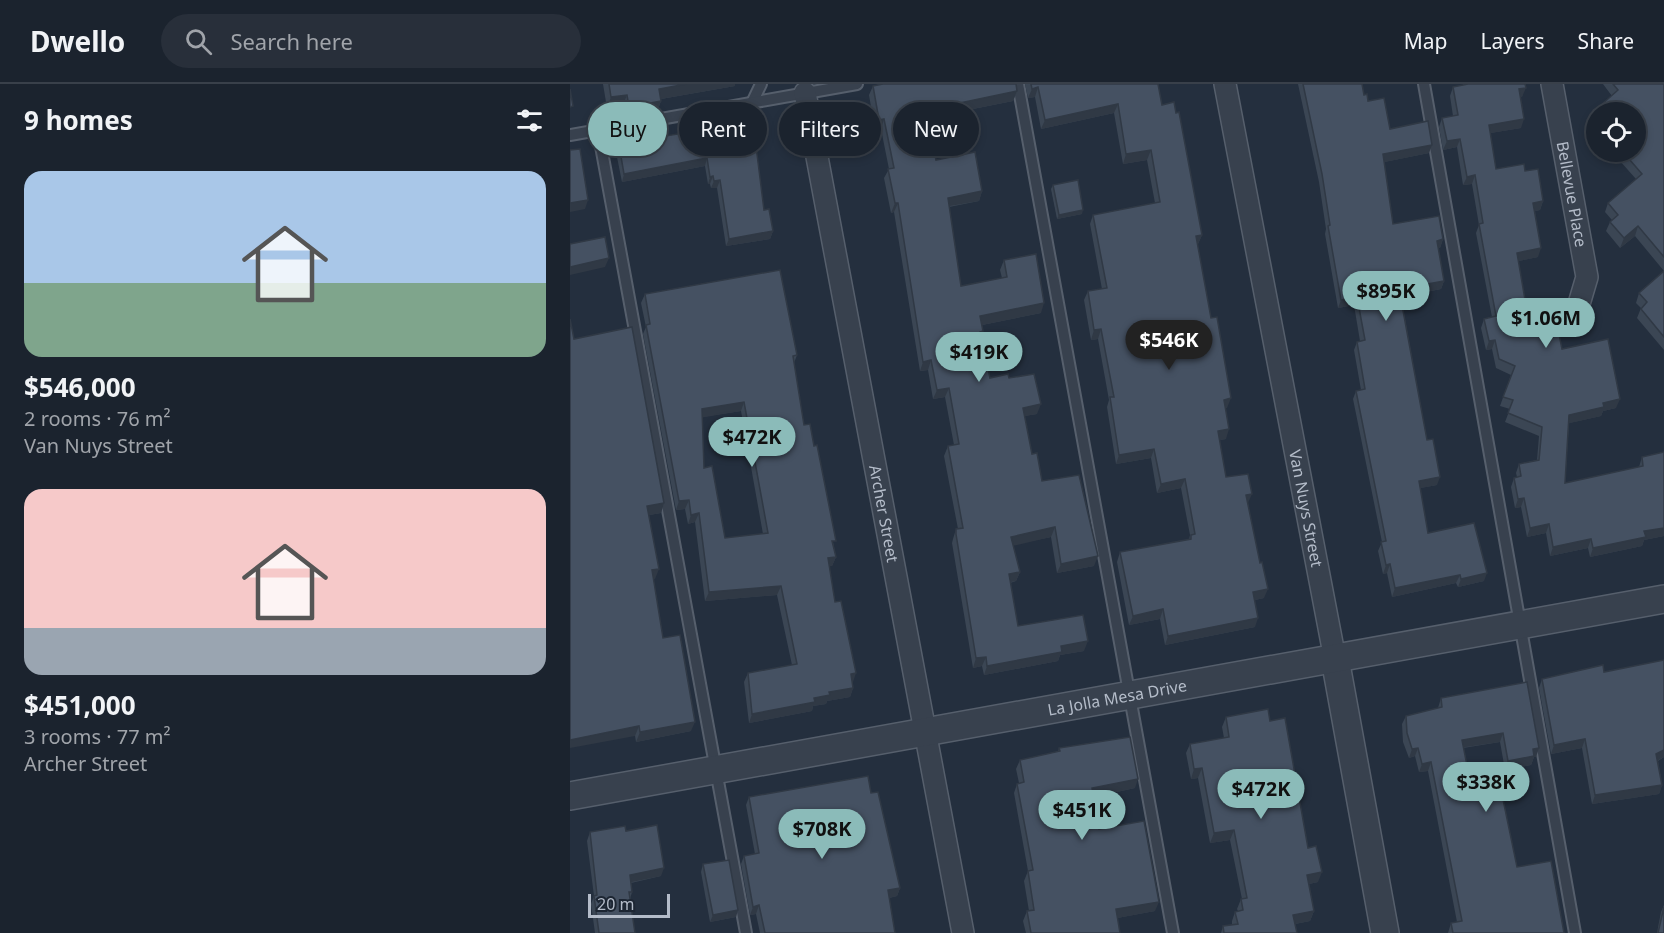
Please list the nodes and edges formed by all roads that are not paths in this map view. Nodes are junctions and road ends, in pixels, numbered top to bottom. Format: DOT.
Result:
graph roads {
  1 [pos="761,84"];
  2 [pos="856,84"];
  3 [pos="1018,84"];
  4 [pos="1225,84"];
  5 [pos="1424,84"];
  6 [pos="1552,84"];
  7 [pos="839,85"];
  8 [pos="805,93"];
  9 [pos="752,102"];
  10 [pos="757,102"];
  11 [pos="588,132"];
  12 [pos="570,135"];
  13 [pos="603,156"];
  14 [pos="1579,304"];
  15 [pos="1664,599"];
  16 [pos="1522,623"];
  17 [pos="1335,659"];
  18 [pos="1129,694"];
  19 [pos="924,732"];
  20 [pos="716,769"];
  21 [pos="570,796"];
  22 [pos="746,933"];
  23 [pos="963,933"];
  24 [pos="1173,933"];
  25 [pos="1385,933"];
  26 [pos="1575,933"];
  1 -- 9 [label="lane"];
  2 -- 7 [label="lane"];
  3 -- 18 [label="lane"];
  4 -- 17 [label="street, Van Nuys Street"];
  5 -- 16 [label="lane"];
  6 -- 14 [label="street, Bellevue Place"];
  7 -- 8 [label="lane"];
  8 -- 10 [label="lane"];
  8 -- 19 [label="street, Archer Street"];
  11 -- 12 [label="lane"];
  13 -- 20 [label="lane"];
  15 -- 16 [label="street, La Jolla Mesa Drive"];
  16 -- 17 [label="street, La Jolla Mesa Drive"];
  16 -- 26 [label="lane"];
  17 -- 18 [label="street, La Jolla Mesa Drive"];
  17 -- 25 [label="street, Van Nuys Street"];
  18 -- 19 [label="street, La Jolla Mesa Drive"];
  18 -- 24 [label="lane"];
  19 -- 20 [label="street, La Jolla Mesa Drive"];
  19 -- 23 [label="street, Archer Street"];
  20 -- 21 [label="street, La Jolla Mesa Drive"];
  20 -- 22 [label="lane"];
}
